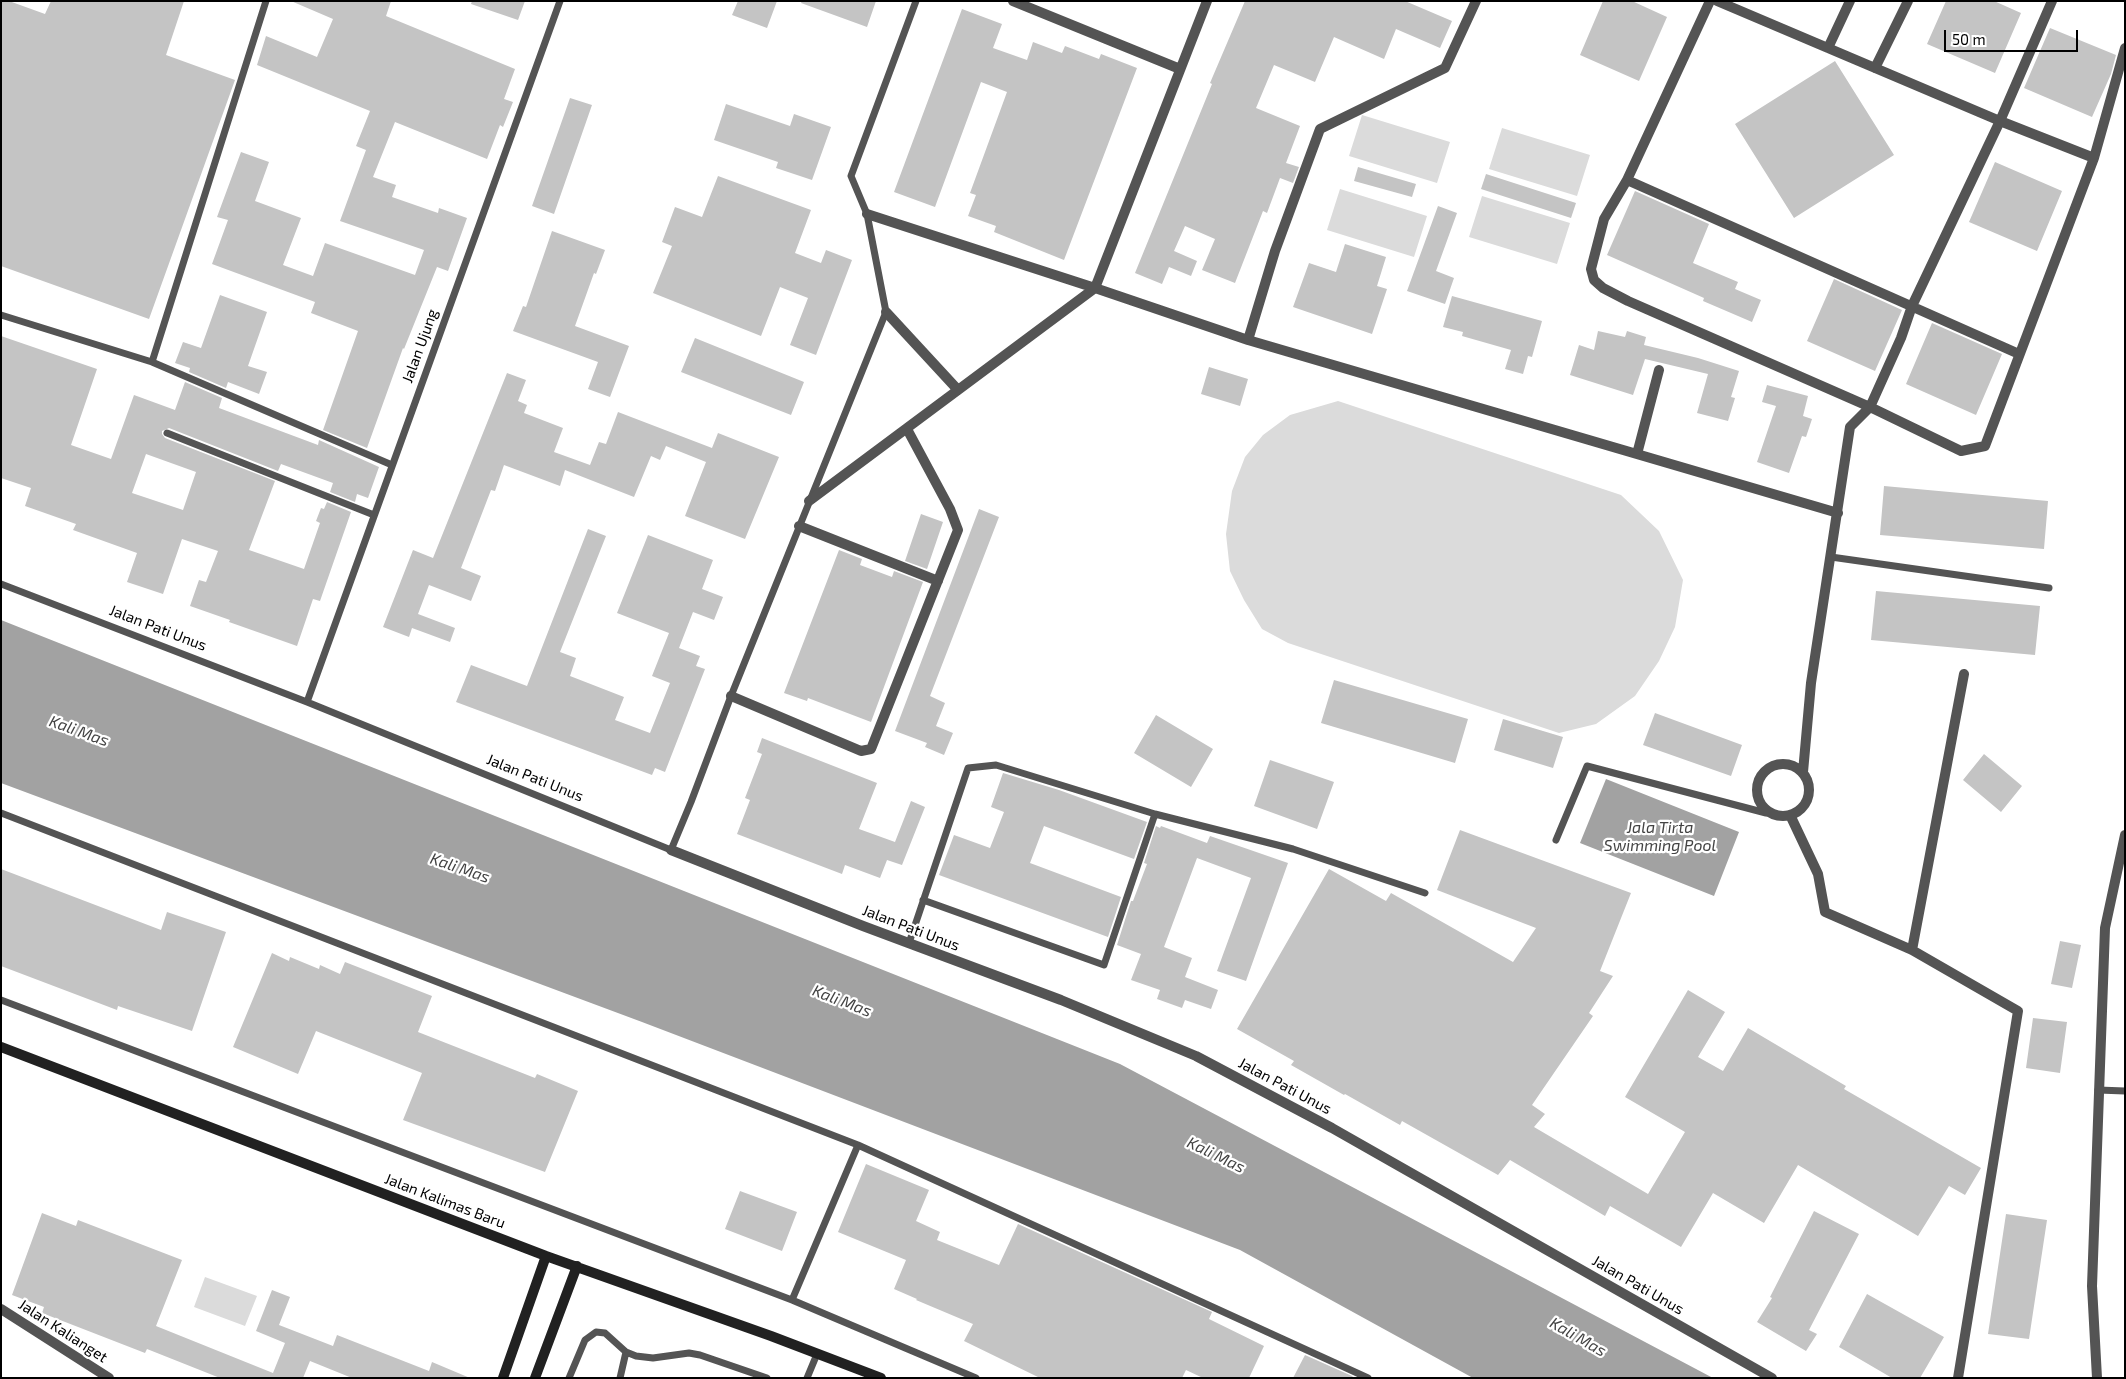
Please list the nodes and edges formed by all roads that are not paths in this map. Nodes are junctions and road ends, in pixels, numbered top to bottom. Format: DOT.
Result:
graph roads {
  1 [pos="266,1"];
  2 [pos="560,1"];
  3 [pos="916,1"];
  4 [pos="1013,1"];
  5 [pos="1207,1"];
  6 [pos="1476,1"];
  7 [pos="1710,1"];
  8 [pos="1717,1"];
  9 [pos="1850,1"];
  10 [pos="1908,1"];
  11 [pos="2052,1"];
  12 [pos="1828,48"];
  13 [pos="2125,48"];
  14 [pos="1875,68"];
  15 [pos="1180,69"];
  16 [pos="2000,121"];
  17 [pos="2094,158"];
  18 [pos="1627,180"];
  19 [pos="867,214"];
  20 [pos="1095,288"];
  21 [pos="1912,306"];
  22 [pos="886,312"];
  23 [pos="1,315"];
  24 [pos="1248,340"];
  25 [pos="2020,354"];
  26 [pos="152,362"];
  27 [pos="1659,370"];
  28 [pos="958,390"];
  29 [pos="1870,407"];
  30 [pos="906,429"];
  31 [pos="167,433"];
  32 [pos="1637,454"];
  33 [pos="392,465"];
  34 [pos="809,501"];
  35 [pos="1838,513"];
  36 [pos="374,515"];
  37 [pos="799,526"];
  38 [pos="1831,557"];
  39 [pos="938,581"];
  40 [pos="1,584"];
  41 [pos="2049,588"];
  42 [pos="1964,674"];
  43 [pos="731,696"];
  44 [pos="307,702"];
  45 [pos="1803,772"];
  46 [pos="1,813"];
  47 [pos="1766,813"];
  48 [pos="1155,814"];
  49 [pos="1791,817"];
  50 [pos="2125,835"];
  51 [pos="1556,840"];
  52 [pos="672,850"];
  53 [pos="1426,893"];
  54 [pos="923,900"];
  55 [pos="909,943"];
  56 [pos="1912,950"];
  57 [pos="1,1000"];
  58 [pos="1,1047"];
  59 [pos="2098,1090"];
  60 [pos="2125,1091"];
  61 [pos="858,1145"];
  62 [pos="546,1256"];
  63 [pos="576,1266"];
  64 [pos="792,1300"];
  65 [pos="1,1309"];
  66 [pos="626,1352"];
  67 [pos="817,1354"];
  68 [pos="109,1378"];
  69 [pos="503,1378"];
  70 [pos="535,1378"];
  71 [pos="569,1378"];
  72 [pos="620,1378"];
  73 [pos="768,1378"];
  74 [pos="807,1378"];
  75 [pos="881,1378"];
  76 [pos="976,1378"];
  77 [pos="1368,1378"];
  78 [pos="1772,1378"];
  79 [pos="1958,1378"];
  80 [pos="2097,1378"];
  1 -- 26 [label="lane"];
  2 -- 33 [label="lane, Jalan Ujung"];
  3 -- 19 [label="lane"];
  4 -- 15 [label="street"];
  5 -- 15 [label="street"];
  6 -- 24 [label="street"];
  7 -- 18 [label="street"];
  8 -- 12 [label="street"];
  9 -- 12 [label="street"];
  10 -- 14 [label="street"];
  11 -- 16 [label="street"];
  12 -- 14 [label="street"];
  13 -- 17 [label="street"];
  14 -- 16 [label="street"];
  15 -- 20 [label="street"];
  16 -- 17 [label="street"];
  16 -- 21 [label="street"];
  17 -- 25 [label="street"];
  18 -- 21 [label="street"];
  18 -- 29 [label="street"];
  19 -- 20 [label="street"];
  19 -- 22 [label="lane"];
  20 -- 24 [label="street"];
  20 -- 28 [label="street"];
  21 -- 25 [label="street"];
  21 -- 29 [label="street"];
  22 -- 28 [label="street"];
  22 -- 34 [label="lane"];
  23 -- 26 [label="lane"];
  24 -- 32 [label="street"];
  25 -- 29 [label="street"];
  26 -- 33 [label="lane"];
  27 -- 32 [label="street"];
  28 -- 30 [label="street"];
  29 -- 35 [label="street"];
  30 -- 34 [label="street"];
  30 -- 39 [label="street"];
  31 -- 36 [label="lane"];
  32 -- 35 [label="street"];
  33 -- 36 [label="lane, Jalan Ujung"];
  34 -- 37 [label="lane"];
  35 -- 38 [label="street"];
  36 -- 44 [label="lane, Jalan Ujung"];
  37 -- 39 [label="street"];
  37 -- 43 [label="lane"];
  38 -- 41 [label="lane"];
  38 -- 45 [label="street"];
  39 -- 43 [label="street"];
  40 -- 44 [label="lane, Jalan Pati Unus"];
  42 -- 56 [label="street"];
  43 -- 52 [label="lane"];
  44 -- 52 [label="lane, Jalan Pati Unus"];
  45 -- 47 [label="street"];
  45 -- 49 [label="street"];
  46 -- 61 [label="lane"];
  47 -- 49 [label="street"];
  47 -- 51 [label="lane"];
  48 -- 53 [label="lane"];
  48 -- 54 [label="lane"];
  48 -- 54 [label="lane"];
  49 -- 56 [label="street"];
  50 -- 59 [label="street"];
  52 -- 55 [label="street, Jalan Pati Unus"];
  54 -- 55 [label="lane"];
  55 -- 78 [label="street, Jalan Pati Unus"];
  56 -- 79 [label="street"];
  57 -- 64 [label="lane"];
  58 -- 62 [label="street, Jalan Kalimas Baru"];
  59 -- 60 [label="lane"];
  59 -- 80 [label="street"];
  61 -- 64 [label="lane"];
  61 -- 77 [label="lane"];
  62 -- 63 [label="street, Jalan Kalimas Baru"];
  62 -- 69 [label="street"];
  63 -- 67 [label="street, Jalan Kalimas Baru"];
  63 -- 70 [label="street"];
  64 -- 76 [label="lane"];
  65 -- 68 [label="street, Jalan Kalianget"];
  66 -- 71 [label="lane"];
  66 -- 72 [label="lane"];
  66 -- 73 [label="lane"];
  67 -- 74 [label="lane"];
  67 -- 75 [label="street, Jalan Kalimas Baru"];
}
